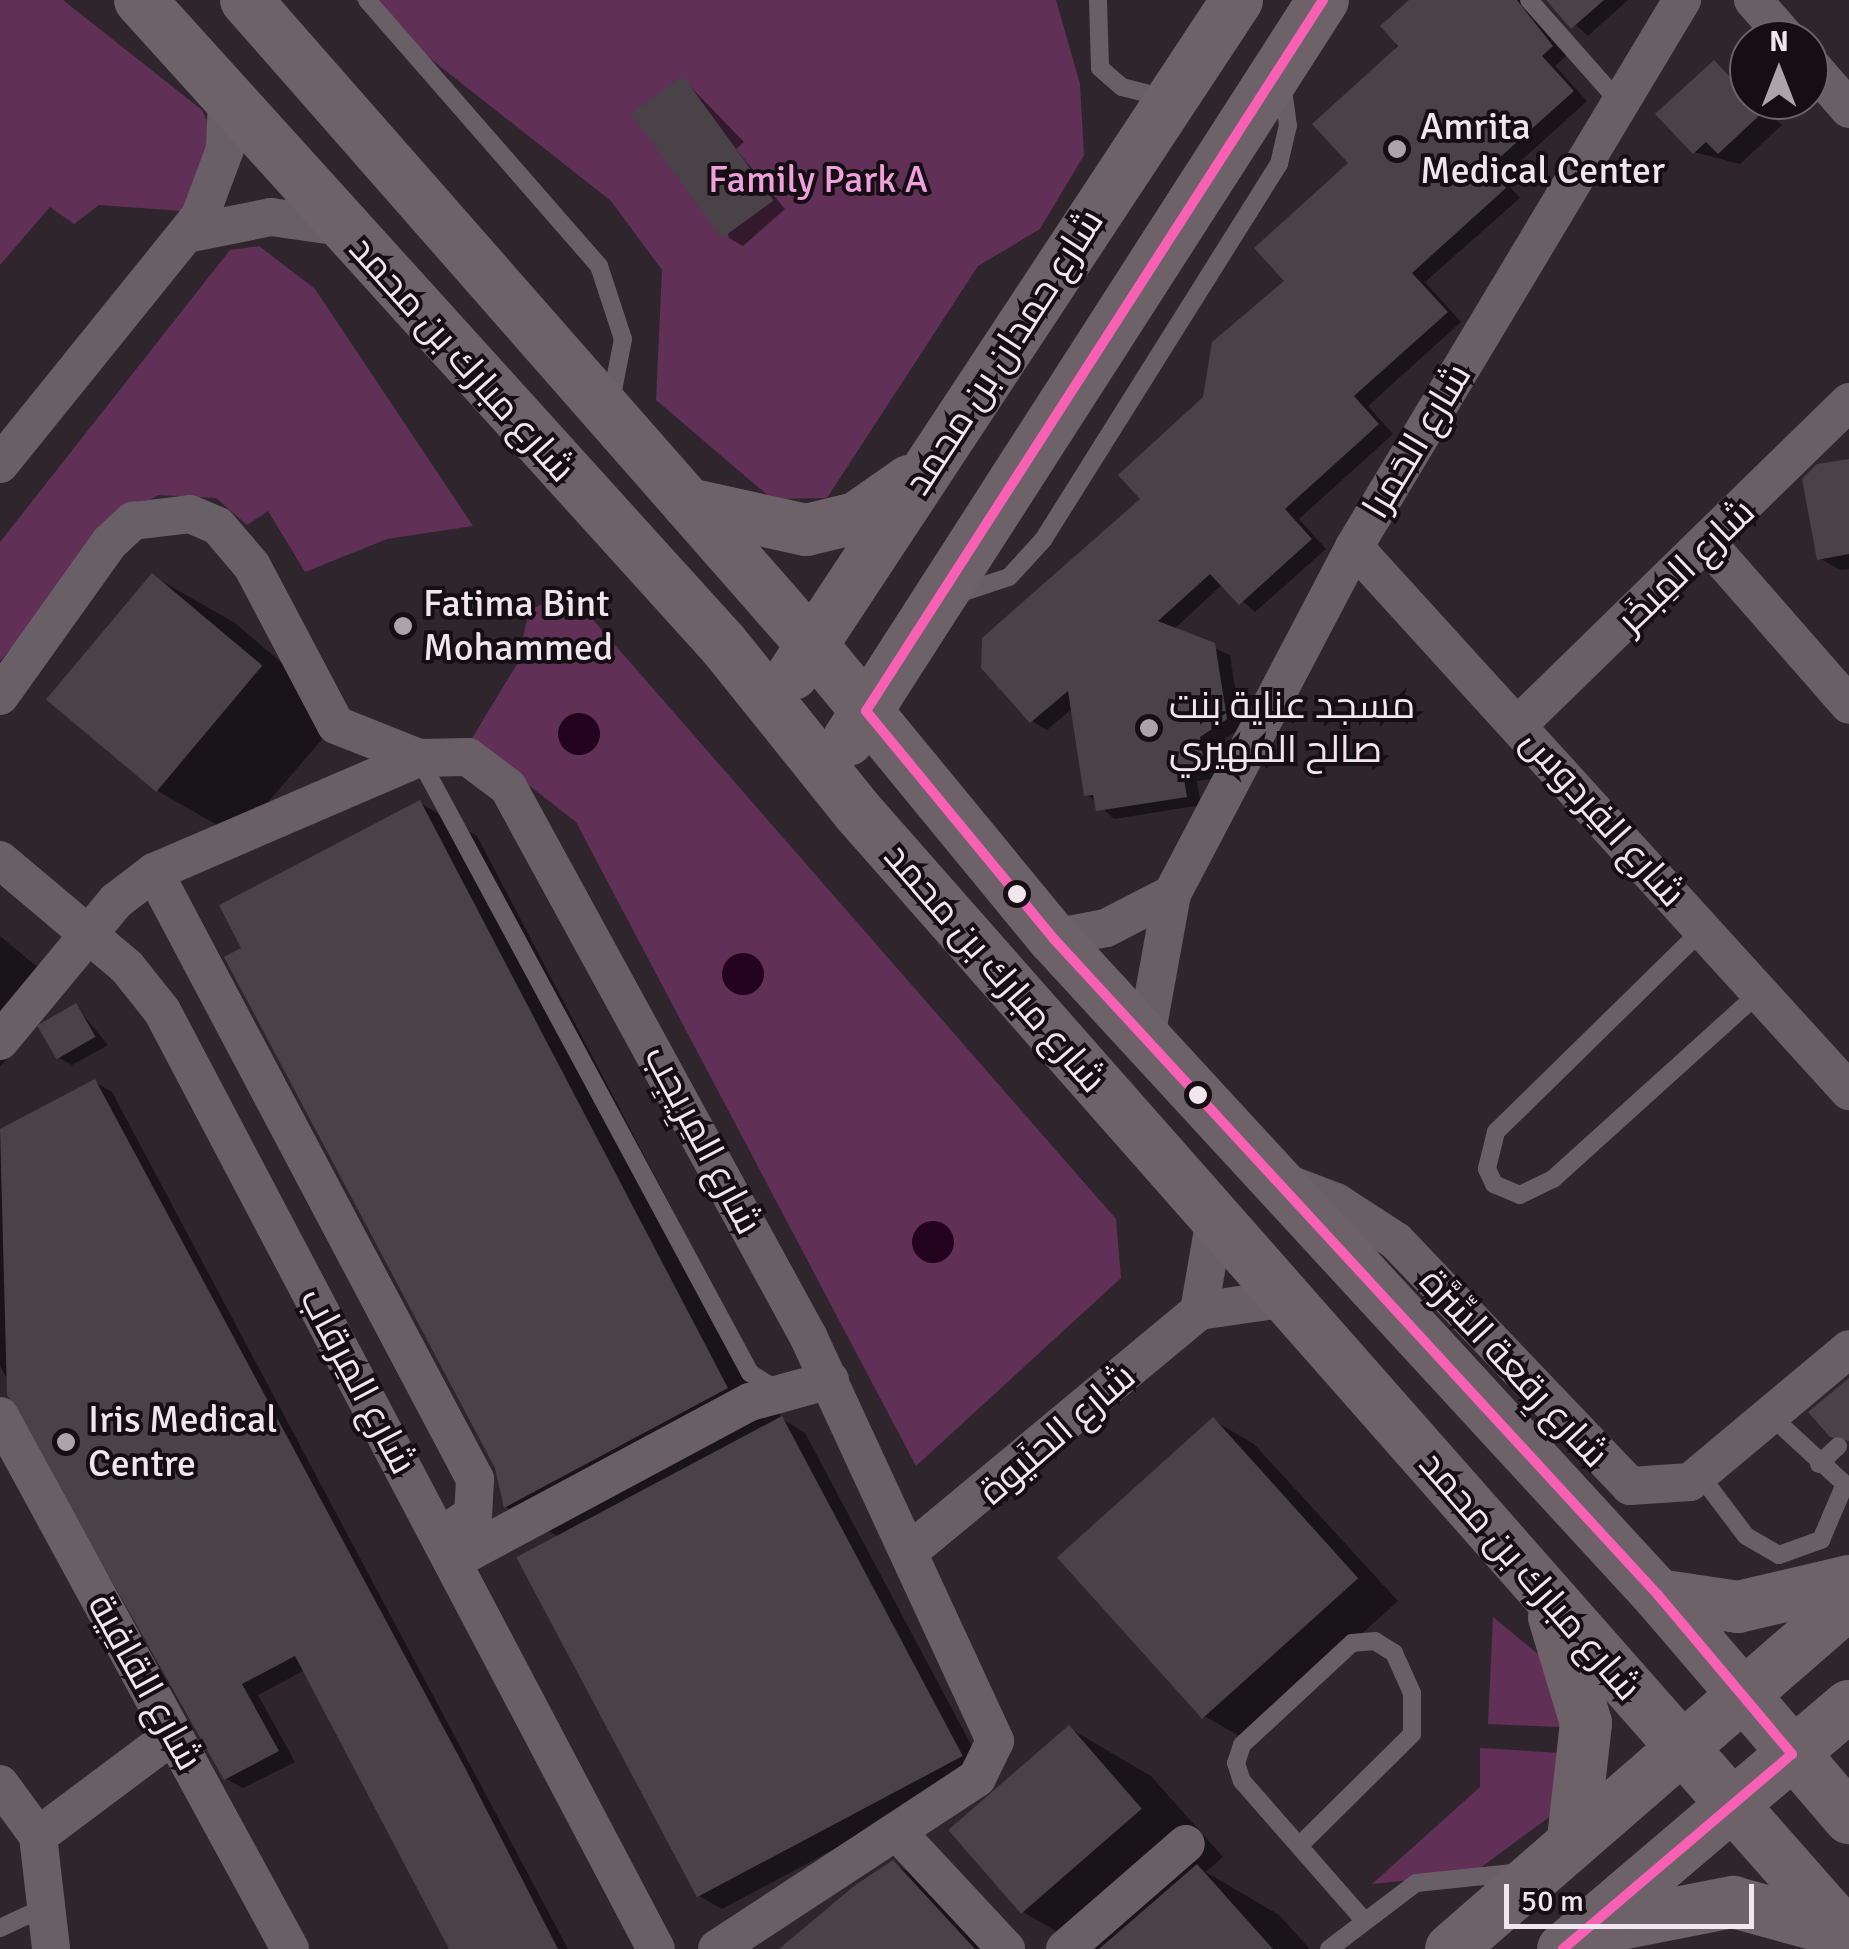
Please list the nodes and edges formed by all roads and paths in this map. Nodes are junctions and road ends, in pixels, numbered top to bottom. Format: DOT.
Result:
graph roads {
  1 [pos="140,0"];
  2 [pos="246,0"];
  3 [pos="368,0"];
  4 [pos="1098,0"];
  5 [pos="1237,0"];
  6 [pos="1322,0"];
  7 [pos="1529,0"];
  8 [pos="1682,0"];
  9 [pos="1753,0"];
  10 [pos="1770,20"];
  11 [pos="1829,86"];
  12 [pos="227,98"];
  13 [pos="1170,99"];
  14 [pos="1620,102"];
  15 [pos="1849,109"];
  16 [pos="341,226"];
  17 [pos="186,234"];
  18 [pos="1849,402"];
  19 [pos="606,416"];
  20 [pos="0,464"];
  21 [pos="930,465"];
  22 [pos="688,504"];
  23 [pos="1710,546"];
  24 [pos="1354,547"];
  25 [pos="813,646"];
  26 [pos="0,696"];
  27 [pos="772,704"];
  28 [pos="1849,705"];
  29 [pos="866,711"];
  30 [pos="1519,724"];
  31 [pos="336,725"];
  32 [pos="419,758"];
  33 [pos="828,773"];
  34 [pos="311,798"];
  35 [pos="0,860"];
  36 [pos="154,872"];
  37 [pos="1172,894"];
  38 [pos="1703,930"];
  39 [pos="90,936"];
  40 [pos="1052,938"];
  41 [pos="1760,992"];
  42 [pos="1146,1038"];
  43 [pos="0,1041"];
  44 [pos="1849,1091"];
  45 [pos="1269,1178"];
  46 [pos="1215,1218"];
  47 [pos="1286,1298"];
  48 [pos="1199,1312"];
  49 [pos="1849,1349"];
  50 [pos="830,1380"];
  51 [pos="782,1391"];
  52 [pos="1770,1415"];
  53 [pos="0,1416"];
  54 [pos="1838,1446"];
  55 [pos="1819,1464"];
  56 [pos="1700,1474"];
  57 [pos="1846,1487"];
  58 [pos="447,1549"];
  59 [pos="910,1551"];
  60 [pos="1849,1581"];
  61 [pos="1546,1592"];
  62 [pos="1658,1595"];
  63 [pos="1849,1603"];
  64 [pos="1741,1690"];
  65 [pos="1849,1706"];
  66 [pos="173,1735"];
  67 [pos="1676,1745"];
  68 [pos="1792,1754"];
  69 [pos="0,1784"];
  70 [pos="1733,1807"];
  71 [pos="1849,1818"];
  72 [pos="897,1832"];
  73 [pos="38,1836"];
  74 [pos="1186,1844"];
  75 [pos="1299,1846"];
  76 [pos="1555,1856"];
  77 [pos="50,1904"];
  78 [pos="1362,1918"];
  79 [pos="0,1928"];
  80 [pos="1848,1936"];
  81 [pos="1571,1942"];
  82 [pos="730,1946"];
  83 [pos="50,1949"];
  84 [pos="290,1949"];
  85 [pos="656,1949"];
  86 [pos="1006,1949"];
  87 [pos="1065,1949"];
  88 [pos="1328,1949"];
  89 [pos="1451,1949"];
  1 -- 12 [label="main road, شارع مبارك بن محمد"];
  2 -- 19 [label="main road, شارع مبارك بن محمد"];
  3 -- 19 [label="lane"];
  4 -- 13 [label="lane"];
  5 -- 13 [label="main road, شارع حمدان بن محمد"];
  6 -- 29 [label="main road, شارع حمدان بن محمد"];
  7 -- 14 [label="lane"];
  8 -- 14 [label="street, شارع الحَمرا"];
  9 -- 10 [label="street"];
  11 -- 15 [label="street"];
  12 -- 16 [label="main road, شارع مبارك بن محمد"];
  12 -- 17 [label="street"];
  13 -- 21 [label="main road, شارع حمدان بن محمد"];
  14 -- 24 [label="street, شارع الحَمرا"];
  16 -- 17 [label="street"];
  16 -- 27 [label="main road, شارع مبارك بن محمد"];
  17 -- 20 [label="street"];
  18 -- 23 [label="street, شارع المِبخَر"];
  19 -- 22 [label="main road, شارع مبارك بن محمد"];
  21 -- 22 [label="main road"];
  21 -- 25 [label="main road, شارع حمدان بن محمد"];
  22 -- 25 [label="main road, شارع مبارك بن محمد"];
  23 -- 28 [label="street"];
  23 -- 30 [label="street, شارع المِبخَر"];
  24 -- 30 [label="street, شارع الفِردوس"];
  24 -- 37 [label="street, شارع الحَمرا"];
  25 -- 27 [label="main road, شارع حمدان بن محمد"];
  25 -- 29 [label="main road, شارع مبارك بن محمد"];
  26 -- 31 [label="street"];
  27 -- 33 [label="main road, شارع مبارك بن محمد"];
  29 -- 33 [label="main road, شارع حمدان بن محمد"];
  29 -- 40 [label="main road, شارع مبارك بن محمد"];
  30 -- 38 [label="street, شارع الفِردوس"];
  31 -- 32 [label="street"];
  31 -- 34 [label="street"];
  32 -- 34 [label="street, شارع المِرِيجِب"];
  32 -- 50 [label="street, شارع المِرِيجِب"];
  32 -- 51 [label="lane"];
  33 -- 46 [label="main road, شارع مبارك بن محمد"];
  34 -- 36 [label="street, شارع المِرِيجِب"];
  35 -- 39 [label="street, شارع المِرقاب"];
  36 -- 39 [label="street, شارع المِرِيجِب"];
  36 -- 58 [label="street"];
  37 -- 40 [label="street"];
  37 -- 42 [label="street, شارع الحَمرا"];
  38 -- 41 [label="street, شارع الفِردوس"];
  38 -- 41 [label="lane"];
  39 -- 43 [label="street, شارع المِرِيجِب"];
  39 -- 58 [label="street, شارع المِرقاب"];
  40 -- 42 [label="main road, شارع مبارك بن محمد"];
  41 -- 44 [label="street, شارع الفِردوس"];
  42 -- 45 [label="main road, شارع مبارك بن محمد"];
  45 -- 56 [label="street, شارع رِقعة السِّرَّة"];
  45 -- 62 [label="main road, شارع مبارك بن محمد"];
  46 -- 47 [label="main road, شارع مبارك بن محمد"];
  46 -- 48 [label="street"];
  47 -- 48 [label="street"];
  47 -- 61 [label="main road, شارع مبارك بن محمد"];
  48 -- 59 [label="street, شارع الحنَيوة"];
  49 -- 52 [label="street, شارع رِقعة السِّرَّة"];
  50 -- 51 [label="street"];
  50 -- 59 [label="street, شارع المِرِيجِب"];
  51 -- 58 [label="street"];
  52 -- 55 [label="lane"];
  52 -- 56 [label="street, شارع رِقعة السِّرَّة"];
  53 -- 66 [label="street, شارع القافِية"];
  54 -- 55 [label="lane"];
  55 -- 57 [label="lane"];
  56 -- 57 [label="lane"];
  58 -- 85 [label="street, شارع المِرقاب"];
  59 -- 72 [label="street, شارع المِرِيجِب"];
  60 -- 62 [label="main road"];
  61 -- 67 [label="main road, شارع مبارك بن محمد"];
  61 -- 76 [label="main road"];
  62 -- 64 [label="main road, شارع مبارك بن محمد"];
  63 -- 64 [label="main road"];
  64 -- 67 [label="main road"];
  64 -- 68 [label="main road, شارع مبارك بن محمد"];
  65 -- 68 [label="main road"];
  66 -- 73 [label="street"];
  66 -- 84 [label="street, شارع القافِية"];
  67 -- 70 [label="main road, شارع مبارك بن محمد"];
  67 -- 76 [label="main road"];
  68 -- 70 [label="main road"];
  68 -- 71 [label="main road, شارع مبارك بن محمد"];
  69 -- 73 [label="street"];
  70 -- 80 [label="main road, شارع مبارك بن محمد"];
  70 -- 81 [label="main road"];
  72 -- 82 [label="street, شارع المِرِيجِب"];
  72 -- 86 [label="street"];
  73 -- 77 [label="street"];
  74 -- 87 [label="street"];
  75 -- 75 [label="lane"];
  75 -- 78 [label="lane"];
  76 -- 78 [label="lane"];
  76 -- 89 [label="main road"];
  77 -- 79 [label="lane"];
  77 -- 83 [label="street"];
  78 -- 88 [label="lane"];
  80 -- 81 [label="main road"];
}
